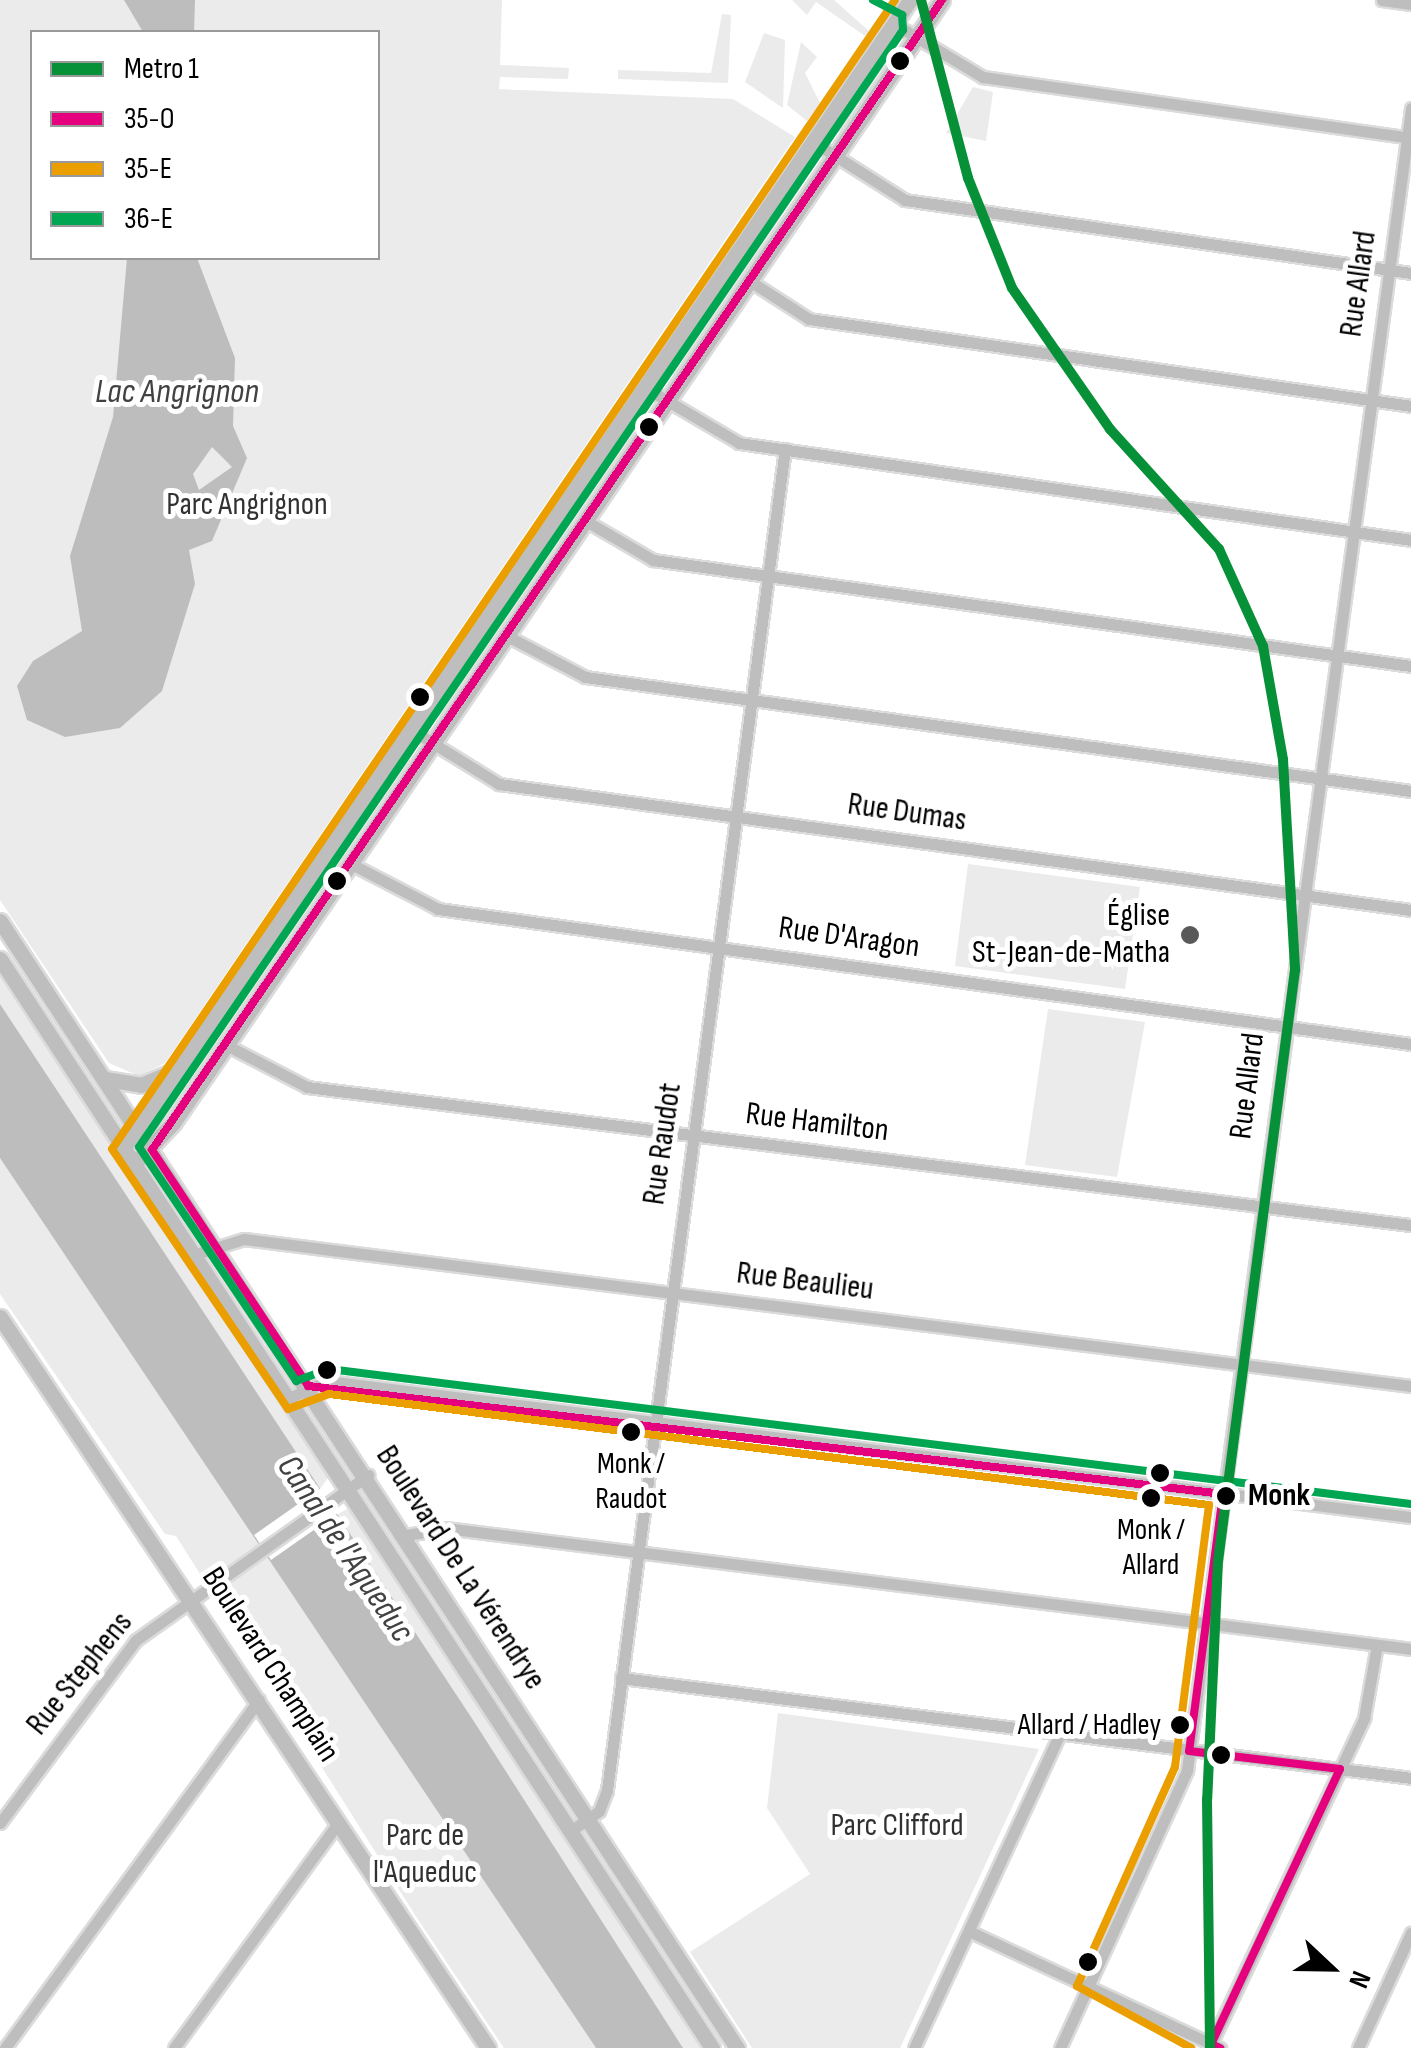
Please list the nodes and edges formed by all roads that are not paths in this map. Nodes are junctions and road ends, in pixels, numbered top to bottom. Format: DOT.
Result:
graph roads {
  1 [pos="910,0"];
  2 [pos="942,0"];
  3 [pos="1382,0"];
  4 [pos="1411,4"];
  5 [pos="893,23"];
  6 [pos="916,38"];
  7 [pos="1411,108"];
  8 [pos="1409,138"];
  9 [pos="812,141"];
  10 [pos="834,159"];
  11 [pos="1388,270"];
  12 [pos="1411,273"];
  13 [pos="750,281"];
  14 [pos="644,388"];
  15 [pos="1370,400"];
  16 [pos="667,403"];
  17 [pos="1411,406"];
  18 [pos="784,449"];
  19 [pos="586,521"];
  20 [pos="1352,531"];
  21 [pos="1411,540"];
  22 [pos="767,576"];
  23 [pos="507,636"];
  24 [pos="1334,654"];
  25 [pos="1411,666"];
  26 [pos="750,700"];
  27 [pos="410,729"];
  28 [pos="432,744"];
  29 [pos="1317,778"];
  30 [pos="1411,791"];
  31 [pos="734,817"];
  32 [pos="351,864"];
  33 [pos="1302,895"];
  34 [pos="1411,910"];
  35 [pos="0,921"];
  36 [pos="716,948"];
  37 [pos="0,959"];
  38 [pos="1283,1026"];
  39 [pos="1411,1044"];
  40 [pos="226,1045"];
  41 [pos="177,1069"];
  42 [pos="105,1079"];
  43 [pos="137,1128"];
  44 [pos="692,1135"];
  45 [pos="124,1146"];
  46 [pos="152,1150"];
  47 [pos="135,1163"];
  48 [pos="1260,1206"];
  49 [pos="1411,1225"];
  50 [pos="213,1242"];
  51 [pos="196,1254"];
  52 [pos="670,1292"];
  53 [pos="0,1317"];
  54 [pos="1240,1364"];
  55 [pos="308,1386"];
  56 [pos="1411,1386"];
  57 [pos="291,1397"];
  58 [pos="654,1422"];
  59 [pos="368,1476"];
  60 [pos="350,1487"];
  61 [pos="1223,1494"];
  62 [pos="1411,1517"];
  63 [pos="407,1535"];
  64 [pos="638,1551"];
  65 [pos="192,1596"];
  66 [pos="1206,1624"];
  67 [pos="1377,1645"];
  68 [pos="1411,1650"];
  69 [pos="621,1678"];
  70 [pos="259,1700"];
  71 [pos="1060,1734"];
  72 [pos="1190,1751"];
  73 [pos="1340,1769"];
  74 [pos="1411,1778"];
  75 [pos="589,1819"];
  76 [pos="339,1822"];
  77 [pos="0,1823"];
  78 [pos="572,1830"];
  79 [pos="969,1930"];
  80 [pos="1411,1933"];
  81 [pos="1089,1986"];
  82 [pos="1213,2047"];
  83 [pos="6,2048"];
  84 [pos="174,2048"];
  85 [pos="488,2048"];
  86 [pos="712,2048"];
  87 [pos="738,2048"];
  88 [pos="914,2048"];
  89 [pos="1060,2048"];
  90 [pos="1358,2048"];
  1 -- 5 [label="main road"];
  2 -- 6 [label="main road"];
  3 -- 4 [label="street"];
  5 -- 6 [label="street"];
  5 -- 9 [label="main road"];
  6 -- 8 [label="street"];
  6 -- 10 [label="main road"];
  7 -- 8 [label="street, Rue Allard"];
  8 -- 11 [label="street, Rue Allard"];
  9 -- 10 [label="street"];
  9 -- 14 [label="main road"];
  10 -- 11 [label="street"];
  10 -- 13 [label="main road"];
  11 -- 12 [label="street"];
  11 -- 15 [label="street, Rue Allard"];
  13 -- 15 [label="street"];
  13 -- 16 [label="main road"];
  14 -- 16 [label="street"];
  14 -- 27 [label="main road"];
  15 -- 17 [label="street"];
  15 -- 20 [label="street, Rue Allard"];
  16 -- 18 [label="street"];
  16 -- 19 [label="main road"];
  18 -- 20 [label="street"];
  18 -- 22 [label="street, Rue Raudot"];
  19 -- 22 [label="street"];
  19 -- 23 [label="main road"];
  20 -- 21 [label="street"];
  20 -- 24 [label="street, Rue Allard"];
  22 -- 24 [label="street"];
  22 -- 26 [label="street, Rue Raudot"];
  23 -- 26 [label="street"];
  23 -- 28 [label="main road"];
  24 -- 25 [label="street"];
  24 -- 29 [label="street, Rue Allard"];
  26 -- 29 [label="street"];
  26 -- 31 [label="street, Rue Raudot"];
  27 -- 28 [label="street, Rue Dumas"];
  27 -- 41 [label="main road"];
  28 -- 31 [label="street, Rue Dumas"];
  28 -- 32 [label="main road"];
  29 -- 30 [label="street"];
  29 -- 33 [label="street, Rue Allard"];
  31 -- 33 [label="street, Rue Dumas"];
  31 -- 36 [label="street, Rue Raudot"];
  32 -- 36 [label="street, Rue D'Aragon"];
  32 -- 40 [label="main road"];
  33 -- 34 [label="street, Rue Dumas"];
  33 -- 38 [label="street, Rue Allard"];
  35 -- 42 [label="main road, Boulevard De La Vérendrye"];
  36 -- 38 [label="street, Rue D'Aragon"];
  36 -- 44 [label="street, Rue Raudot"];
  37 -- 45 [label="main road, Boulevard De La Vérendrye"];
  38 -- 39 [label="street, Rue D'Aragon"];
  38 -- 48 [label="street, Rue Allard"];
  40 -- 44 [label="street, Rue Hamilton"];
  40 -- 46 [label="main road"];
  41 -- 42 [label="main road"];
  41 -- 43 [label="main road"];
  42 -- 43 [label="main road, Boulevard De La Vérendrye"];
  43 -- 45 [label="main road"];
  43 -- 46 [label="main road, Boulevard De La Vérendrye"];
  44 -- 48 [label="street, Rue Hamilton"];
  44 -- 52 [label="street, Rue Raudot"];
  45 -- 47 [label="main road, Boulevard De La Vérendrye"];
  46 -- 47 [label="main road"];
  46 -- 50 [label="main road, Boulevard De La Vérendrye"];
  47 -- 51 [label="main road, Boulevard De La Vérendrye"];
  48 -- 49 [label="street, Rue Hamilton"];
  48 -- 54 [label="street, Rue Allard"];
  50 -- 51 [label="street"];
  50 -- 52 [label="street, Rue Beaulieu"];
  50 -- 55 [label="main road, Boulevard De La Vérendrye"];
  51 -- 57 [label="main road, Boulevard De La Vérendrye"];
  52 -- 54 [label="street, Rue Beaulieu"];
  52 -- 58 [label="street, Rue Raudot"];
  53 -- 65 [label="main road, Boulevard Champlain"];
  54 -- 56 [label="street, Rue Beaulieu"];
  54 -- 61 [label="street, Rue Allard"];
  55 -- 57 [label="street"];
  55 -- 58 [label="street"];
  55 -- 59 [label="main road, Boulevard De La Vérendrye"];
  57 -- 60 [label="main road, Boulevard De La Vérendrye"];
  58 -- 61 [label="street"];
  58 -- 64 [label="street, Rue Raudot"];
  59 -- 60 [label="street, Rue Stephens"];
  59 -- 63 [label="main road, Boulevard De La Vérendrye"];
  60 -- 65 [label="street, Rue Stephens"];
  60 -- 78 [label="main road, Boulevard De La Vérendrye"];
  61 -- 62 [label="street"];
  61 -- 66 [label="street, Rue Allard"];
  63 -- 64 [label="street"];
  63 -- 75 [label="main road, Boulevard De La Vérendrye"];
  64 -- 66 [label="street"];
  64 -- 69 [label="street, Rue Raudot"];
  65 -- 70 [label="main road, Boulevard Champlain"];
  65 -- 77 [label="street, Rue Stephens"];
  66 -- 67 [label="street"];
  66 -- 72 [label="street, Rue Allard"];
  67 -- 68 [label="street"];
  67 -- 73 [label="street"];
  69 -- 71 [label="street"];
  69 -- 75 [label="street, Rue Raudot"];
  70 -- 76 [label="main road, Boulevard Champlain"];
  70 -- 83 [label="street"];
  71 -- 72 [label="street"];
  71 -- 79 [label="street"];
  72 -- 73 [label="street"];
  72 -- 81 [label="street, Rue Allard"];
  73 -- 74 [label="street"];
  73 -- 82 [label="street"];
  75 -- 78 [label="street"];
  75 -- 87 [label="main road, Boulevard De La Vérendrye"];
  76 -- 84 [label="street"];
  76 -- 85 [label="main road, Boulevard Champlain"];
  78 -- 86 [label="main road, Boulevard De La Vérendrye"];
  79 -- 81 [label="street"];
  79 -- 88 [label="street"];
  80 -- 90 [label="street"];
  81 -- 82 [label="street"];
  81 -- 89 [label="street, Rue Allard"];
}
